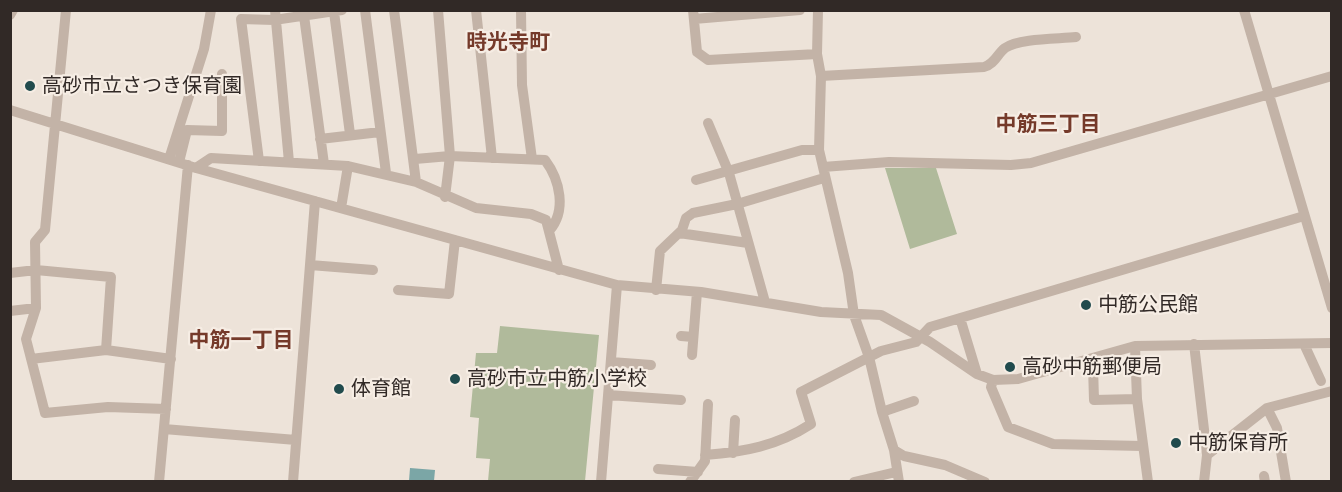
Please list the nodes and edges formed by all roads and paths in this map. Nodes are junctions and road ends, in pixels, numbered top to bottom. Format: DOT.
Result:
graph roads {
  1 [pos="14,10"];
  2 [pos="66,10"];
  3 [pos="211,10"];
  4 [pos="365,10"];
  5 [pos="394,10"];
  6 [pos="438,10"];
  7 [pos="476,10"];
  8 [pos="521,10"];
  9 [pos="800,10"];
  10 [pos="818,10"];
  11 [pos="1244,10"];
  12 [pos="338,11"];
  13 [pos="306,13"];
  14 [pos="10,15"];
  15 [pos="275,15"];
  16 [pos="694,15"];
  17 [pos="1076,37"];
  18 [pos="817,54"];
  19 [pos="222,74"];
  20 [pos="821,76"];
  21 [pos="1332,76"];
  22 [pos="1269,95"];
  23 [pos="10,110"];
  24 [pos="708,123"];
  25 [pos="55,126"];
  26 [pos="380,132"];
  27 [pos="350,134"];
  28 [pos="320,139"];
  29 [pos="819,150"];
  30 [pos="450,156"];
  31 [pos="492,158"];
  32 [pos="415,159"];
  33 [pos="532,159"];
  34 [pos="259,160"];
  35 [pos="289,162"];
  36 [pos="183,164"];
  37 [pos="324,164"];
  38 [pos="348,166"];
  39 [pos="729,171"];
  40 [pos="386,173"];
  41 [pos="823,173"];
  42 [pos="696,180"];
  43 [pos="416,182"];
  44 [pos="445,196"];
  45 [pos="315,201"];
  46 [pos="737,204"];
  47 [pos="341,208"];
  48 [pos="1304,216"];
  49 [pos="549,231"];
  50 [pos="679,233"];
  51 [pos="455,240"];
  52 [pos="748,243"];
  53 [pos="346,255"];
  54 [pos="310,265"];
  55 [pos="346,268"];
  56 [pos="36,270"];
  57 [pos="373,270"];
  58 [pos="559,270"];
  59 [pos="10,273"];
  60 [pos="617,285"];
  61 [pos="398,290"];
  62 [pos="656,290"];
  63 [pos="696,292"];
  64 [pos="765,302"];
  65 [pos="36,308"];
  66 [pos="1332,308"];
  67 [pos="10,311"];
  68 [pos="854,315"];
  69 [pos="960,318"];
  70 [pos="681,336"];
  71 [pos="693,337"];
  72 [pos="921,337"];
  73 [pos="1332,343"];
  74 [pos="1194,344"];
  75 [pos="1304,344"];
  76 [pos="1135,346"];
  77 [pos="106,350"];
  78 [pos="692,355"];
  79 [pos="869,357"];
  80 [pos="31,359"];
  81 [pos="171,359"];
  82 [pos="1090,360"];
  83 [pos="611,362"];
  84 [pos="651,365"];
  85 [pos="976,374"];
  86 [pos="993,380"];
  87 [pos="1321,381"];
  88 [pos="1332,391"];
  89 [pos="608,395"];
  90 [pos="1137,399"];
  91 [pos="681,400"];
  92 [pos="914,401"];
  93 [pos="708,404"];
  94 [pos="1267,408"];
  95 [pos="166,409"];
  96 [pos="882,412"];
  97 [pos="735,420"];
  98 [pos="164,429"];
  99 [pos="296,440"];
  100 [pos="1142,446"];
  101 [pos="894,450"];
  102 [pos="733,453"];
  103 [pos="705,455"];
  104 [pos="1207,455"];
  105 [pos="658,469"];
  106 [pos="698,472"];
  107 [pos="897,477"];
  108 [pos="159,482"];
  109 [pos="293,482"];
  110 [pos="601,482"];
  111 [pos="690,482"];
  112 [pos="854,482"];
  113 [pos="985,482"];
  114 [pos="1148,482"];
  115 [pos="1204,482"];
  116 [pos="1286,482"];
  1 -- 14 [label="street"];
  2 -- 25 [label="street"];
  3 -- 36 [label="street"];
  4 -- 26 [label="street"];
  5 -- 32 [label="street"];
  6 -- 30 [label="street"];
  7 -- 31 [label="street"];
  8 -- 33 [label="street"];
  9 -- 16 [label="street"];
  10 -- 18 [label="street"];
  11 -- 22 [label="street"];
  12 -- 13 [label="street"];
  12 -- 27 [label="street"];
  13 -- 15 [label="street"];
  13 -- 28 [label="street"];
  15 -- 34 [label="street"];
  15 -- 35 [label="street"];
  16 -- 18 [label="street"];
  17 -- 20 [label="street"];
  18 -- 20 [label="street"];
  19 -- 36 [label="street"];
  20 -- 29 [label="street"];
  21 -- 22 [label="street"];
  22 -- 41 [label="street"];
  22 -- 48 [label="street"];
  23 -- 25 [label="street"];
  24 -- 39 [label="street"];
  25 -- 36 [label="street"];
  25 -- 56 [label="street"];
  26 -- 27 [label="street"];
  26 -- 40 [label="street"];
  27 -- 28 [label="street"];
  28 -- 37 [label="street"];
  29 -- 39 [label="street"];
  29 -- 41 [label="street"];
  30 -- 31 [label="street"];
  30 -- 32 [label="street"];
  30 -- 44 [label="street"];
  31 -- 33 [label="street"];
  32 -- 43 [label="street"];
  33 -- 49 [label="street"];
  34 -- 35 [label="street"];
  34 -- 36 [label="street"];
  35 -- 37 [label="street"];
  36 -- 45 [label="street"];
  36 -- 81 [label="street"];
  37 -- 38 [label="street"];
  38 -- 40 [label="street"];
  38 -- 47 [label="street"];
  39 -- 42 [label="street"];
  39 -- 46 [label="street"];
  40 -- 43 [label="street"];
  41 -- 46 [label="street"];
  41 -- 68 [label="street"];
  43 -- 44 [label="street"];
  44 -- 49 [label="street"];
  45 -- 47 [label="street"];
  45 -- 54 [label="street"];
  46 -- 50 [label="street"];
  46 -- 52 [label="street"];
  47 -- 51 [label="street"];
  48 -- 66 [label="street"];
  48 -- 69 [label="street"];
  49 -- 58 [label="street"];
  50 -- 52 [label="street"];
  50 -- 62 [label="street"];
  51 -- 58 [label="street"];
  51 -- 61 [label="street"];
  52 -- 64 [label="street"];
  53 -- 55 [label="street"];
  54 -- 55 [label="street"];
  54 -- 99 [label="street"];
  55 -- 57 [label="street"];
  56 -- 59 [label="street"];
  56 -- 65 [label="street"];
  56 -- 77 [label="street"];
  58 -- 60 [label="street"];
  60 -- 62 [label="street"];
  60 -- 83 [label="street"];
  62 -- 63 [label="street"];
  63 -- 64 [label="street"];
  63 -- 71 [label="street"];
  64 -- 68 [label="street"];
  65 -- 67 [label="street"];
  65 -- 80 [label="street"];
  68 -- 72 [label="street"];
  68 -- 79 [label="street"];
  69 -- 72 [label="street"];
  69 -- 85 [label="street"];
  70 -- 71 [label="street"];
  71 -- 78 [label="street"];
  72 -- 79 [label="street"];
  72 -- 85 [label="street"];
  73 -- 75 [label="street"];
  74 -- 75 [label="street"];
  74 -- 76 [label="street"];
  74 -- 104 [label="street"];
  75 -- 87 [label="street"];
  76 -- 82 [label="street"];
  76 -- 90 [label="street"];
  77 -- 80 [label="street"];
  77 -- 81 [label="street"];
  79 -- 96 [label="street"];
  79 -- 102 [label="street"];
  80 -- 95 [label="street"];
  81 -- 95 [label="street"];
  82 -- 86 [label="street"];
  82 -- 90 [label="street"];
  83 -- 84 [label="street"];
  83 -- 89 [label="street"];
  85 -- 86 [label="street"];
  86 -- 100 [label="street"];
  88 -- 94 [label="street"];
  89 -- 91 [label="street"];
  89 -- 110 [label="street"];
  90 -- 100 [label="street"];
  92 -- 96 [label="street"];
  93 -- 103 [label="street"];
  94 -- 104 [label="street"];
  94 -- 116 [label="street"];
  95 -- 98 [label="street"];
  96 -- 101 [label="street"];
  97 -- 102 [label="street"];
  98 -- 99 [label="street"];
  98 -- 108 [label="street"];
  99 -- 109 [label="street"];
  100 -- 114 [label="street"];
  101 -- 107 [label="street"];
  101 -- 113 [label="street"];
  102 -- 103 [label="street"];
  103 -- 106 [label="street"];
  104 -- 115 [label="street"];
  105 -- 106 [label="street"];
  106 -- 111 [label="street"];
  107 -- 112 [label="street"];
}
